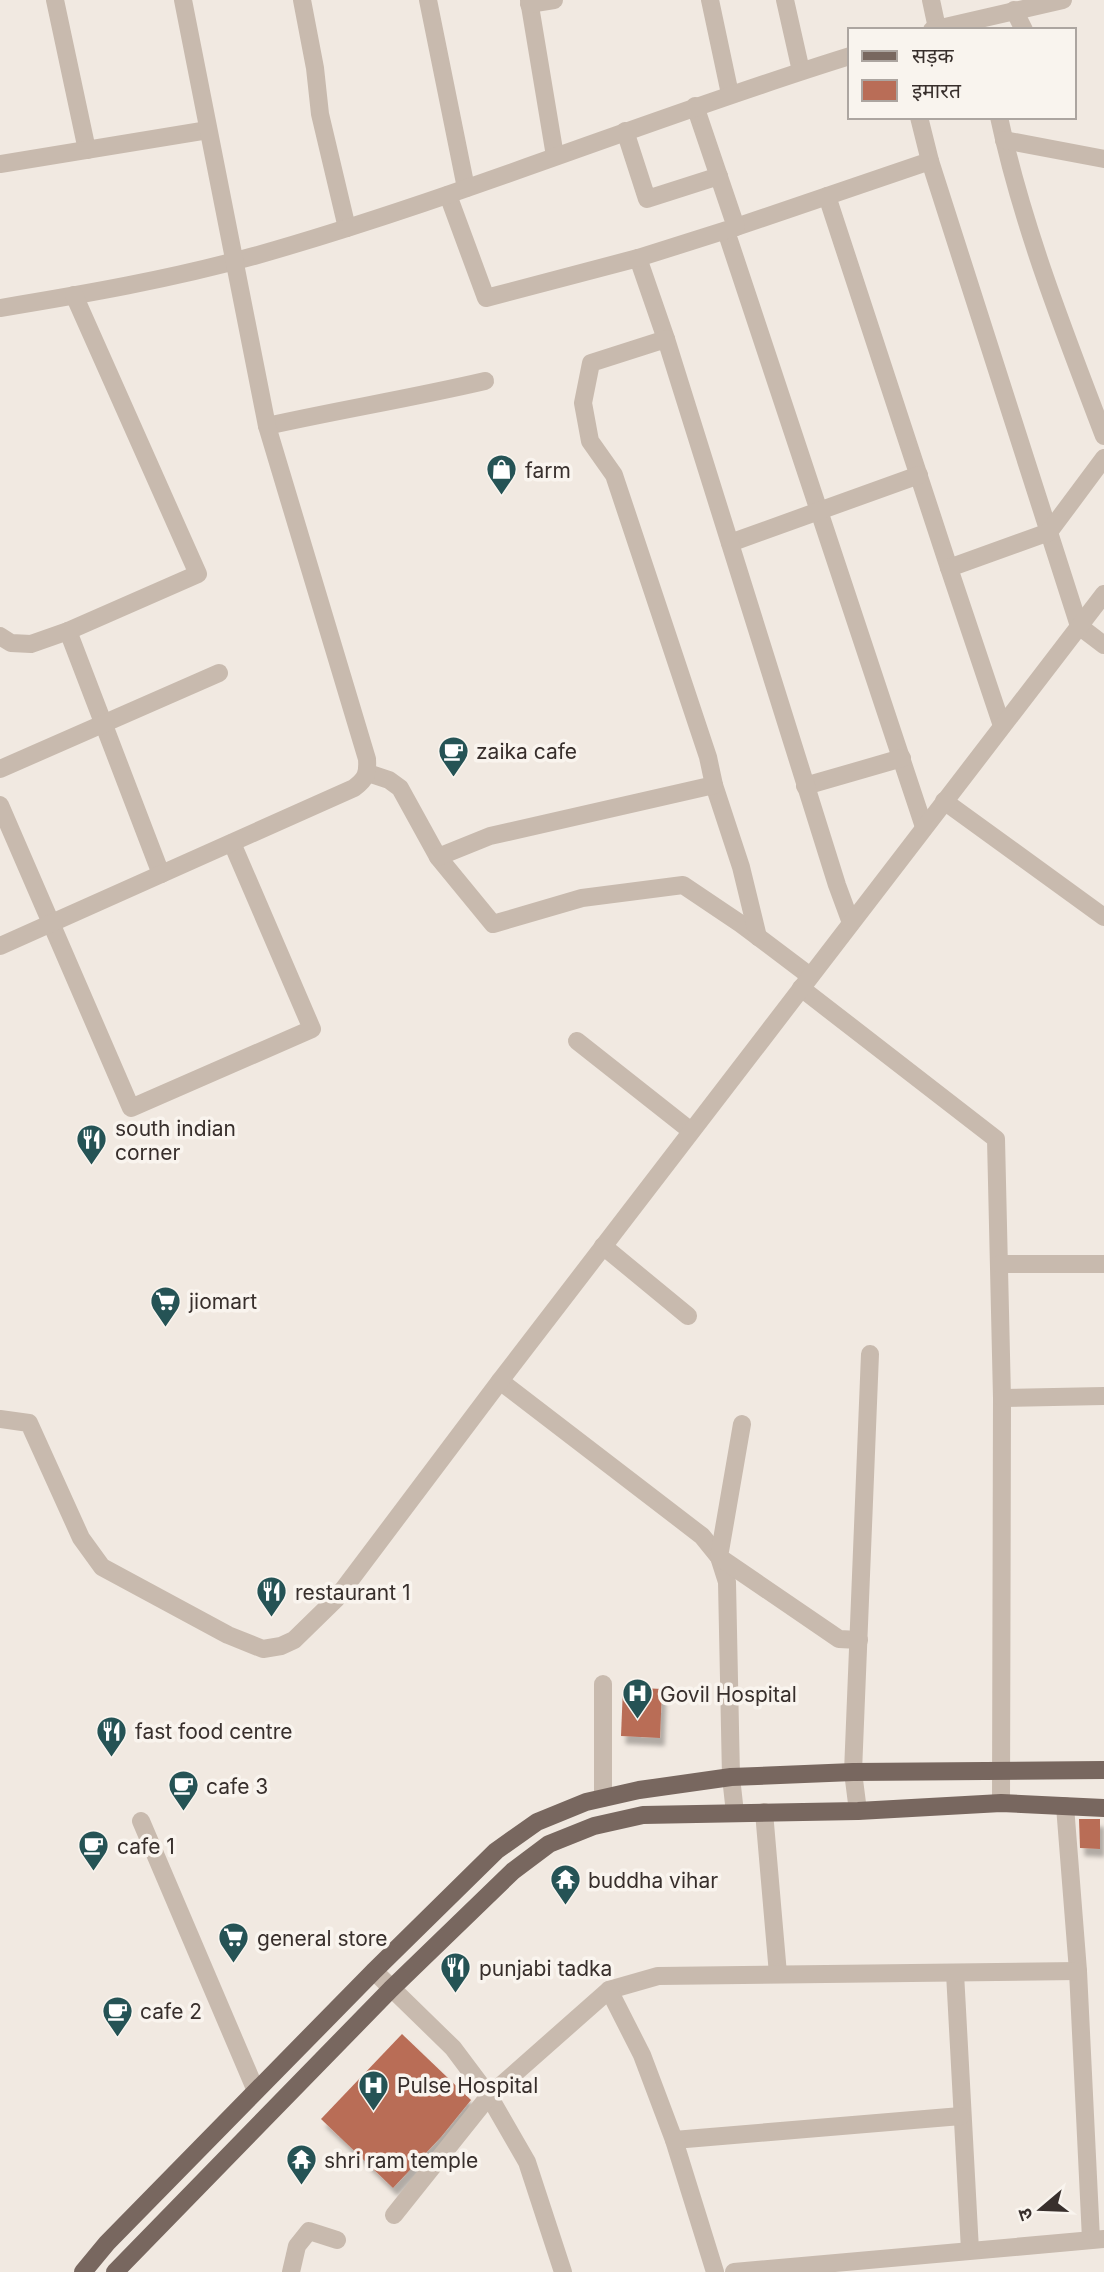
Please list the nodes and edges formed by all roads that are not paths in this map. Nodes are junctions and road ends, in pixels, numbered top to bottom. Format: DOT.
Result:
graph roads {
  1 [pos="55,0"];
  2 [pos="183,0"];
  3 [pos="302,0"];
  4 [pos="428,0"];
  5 [pos="554,0"];
  6 [pos="710,0"];
  7 [pos="785,0"];
  8 [pos="931,0"];
  9 [pos="1063,0"];
  10 [pos="529,2"];
  11 [pos="994,7"];
  12 [pos="1014,10"];
  13 [pos="935,28"];
  14 [pos="938,28"];
  15 [pos="1023,28"];
  16 [pos="848,57"];
  17 [pos="801,71"];
  18 [pos="730,94"];
  19 [pos="695,106"];
  20 [pos="920,119"];
  21 [pos="999,119"];
  22 [pos="208,130"];
  23 [pos="625,131"];
  24 [pos="1004,140"];
  25 [pos="87,150"];
  26 [pos="555,156"];
  27 [pos="1104,159"];
  28 [pos="930,161"];
  29 [pos="0,164"];
  30 [pos="719,176"];
  31 [pos="466,188"];
  32 [pos="447,195"];
  33 [pos="827,197"];
  34 [pos="347,228"];
  35 [pos="731,229"];
  36 [pos="638,258"];
  37 [pos="233,261"];
  38 [pos="74,295"];
  39 [pos="0,308"];
  40 [pos="666,339"];
  41 [pos="485,381"];
  42 [pos="267,426"];
  43 [pos="1104,436"];
  44 [pos="1104,458"];
  45 [pos="919,475"];
  46 [pos="819,511"];
  47 [pos="1049,532"];
  48 [pos="730,543"];
  49 [pos="949,568"];
  50 [pos="1104,594"];
  51 [pos="1079,626"];
  52 [pos="68,631"];
  53 [pos="0,636"];
  54 [pos="1104,645"];
  55 [pos="219,673"];
  56 [pos="103,724"];
  57 [pos="1002,726"];
  58 [pos="902,758"];
  59 [pos="0,769"];
  60 [pos="368,773"];
  61 [pos="713,785"];
  62 [pos="805,786"];
  63 [pos="944,801"];
  64 [pos="0,804"];
  65 [pos="924,827"];
  66 [pos="232,843"];
  67 [pos="438,857"];
  68 [pos="161,874"];
  69 [pos="1104,917"];
  70 [pos="51,923"];
  71 [pos="851,923"];
  72 [pos="758,937"];
  73 [pos="0,946"];
  74 [pos="806,981"];
  75 [pos="577,1041"];
  76 [pos="691,1131"];
  77 [pos="603,1246"];
  78 [pos="1104,1264"];
  79 [pos="999,1265"];
  80 [pos="688,1316"];
  81 [pos="870,1354"];
  82 [pos="500,1381"];
  83 [pos="1104,1396"];
  84 [pos="1002,1398"];
  85 [pos="0,1419"];
  86 [pos="742,1424"];
  87 [pos="719,1557"];
  88 [pos="859,1640"];
  89 [pos="603,1684"];
  90 [pos="1001,1770"];
  91 [pos="1104,1770"];
  92 [pos="853,1772"];
  93 [pos="731,1777"];
  94 [pos="603,1798"];
  95 [pos="1001,1803"];
  96 [pos="1065,1806"];
  97 [pos="1104,1808"];
  98 [pos="858,1811"];
  99 [pos="764,1812"];
  100 [pos="735,1813"];
  101 [pos="141,1821"];
  102 [pos="374,1971"];
  103 [pos="1078,1971"];
  104 [pos="955,1973"];
  105 [pos="778,1974"];
  106 [pos="391,1989"];
  107 [pos="609,1990"];
  108 [pos="256,2091"];
  109 [pos="489,2096"];
  110 [pos="961,2116"];
  111 [pos="674,2140"];
  112 [pos="394,2215"];
  113 [pos="1098,2239"];
  114 [pos="337,2240"];
  115 [pos="970,2250"];
  116 [pos="83,2272"];
  117 [pos="116,2272"];
  118 [pos="292,2272"];
  119 [pos="563,2272"];
  120 [pos="715,2272"];
  121 [pos="734,2272"];
  1 -- 25 [label="street"];
  2 -- 22 [label="street"];
  3 -- 34 [label="street"];
  4 -- 31 [label="street"];
  5 -- 10 [label="street"];
  6 -- 18 [label="street"];
  7 -- 17 [label="street"];
  8 -- 13 [label="street"];
  9 -- 12 [label="street"];
  10 -- 26 [label="street"];
  11 -- 12 [label="street"];
  11 -- 14 [label="street"];
  12 -- 15 [label="street"];
  16 -- 17 [label="street"];
  17 -- 18 [label="street"];
  18 -- 19 [label="street"];
  19 -- 23 [label="street"];
  19 -- 30 [label="street"];
  20 -- 28 [label="street"];
  21 -- 24 [label="street"];
  22 -- 25 [label="street"];
  22 -- 37 [label="street"];
  23 -- 26 [label="street"];
  23 -- 30 [label="street"];
  24 -- 27 [label="street"];
  24 -- 43 [label="street"];
  25 -- 29 [label="street"];
  26 -- 31 [label="street"];
  28 -- 33 [label="street"];
  28 -- 47 [label="street"];
  30 -- 35 [label="street"];
  31 -- 32 [label="street"];
  32 -- 34 [label="street"];
  32 -- 36 [label="street"];
  33 -- 35 [label="street"];
  33 -- 45 [label="street"];
  34 -- 37 [label="street"];
  35 -- 36 [label="street"];
  35 -- 46 [label="street"];
  36 -- 40 [label="street"];
  37 -- 38 [label="street"];
  37 -- 42 [label="street"];
  38 -- 39 [label="street"];
  38 -- 52 [label="street"];
  40 -- 48 [label="street"];
  40 -- 61 [label="street"];
  41 -- 42 [label="street"];
  42 -- 60 [label="street"];
  44 -- 47 [label="street"];
  45 -- 46 [label="street"];
  45 -- 49 [label="street"];
  46 -- 48 [label="street"];
  46 -- 58 [label="street"];
  47 -- 49 [label="street"];
  47 -- 51 [label="street"];
  48 -- 62 [label="street"];
  49 -- 57 [label="street"];
  50 -- 51 [label="street"];
  51 -- 54 [label="street"];
  51 -- 57 [label="street"];
  52 -- 53 [label="street"];
  52 -- 56 [label="street"];
  55 -- 56 [label="street"];
  56 -- 59 [label="street"];
  56 -- 68 [label="street"];
  57 -- 63 [label="street"];
  58 -- 62 [label="street"];
  58 -- 65 [label="street"];
  60 -- 66 [label="street"];
  60 -- 67 [label="street"];
  61 -- 67 [label="street"];
  61 -- 72 [label="street"];
  62 -- 71 [label="street"];
  63 -- 65 [label="street"];
  63 -- 69 [label="street"];
  64 -- 70 [label="street"];
  65 -- 71 [label="street"];
  66 -- 68 [label="street"];
  66 -- 70 [label="street"];
  67 -- 72 [label="street"];
  68 -- 70 [label="street"];
  70 -- 73 [label="street"];
  71 -- 74 [label="street"];
  72 -- 74 [label="street"];
  74 -- 76 [label="street"];
  74 -- 79 [label="street"];
  75 -- 76 [label="street"];
  76 -- 77 [label="street"];
  77 -- 80 [label="street"];
  77 -- 82 [label="street"];
  78 -- 79 [label="street"];
  79 -- 84 [label="street"];
  81 -- 88 [label="street"];
  82 -- 85 [label="street"];
  82 -- 87 [label="street"];
  83 -- 84 [label="street"];
  84 -- 90 [label="street"];
  86 -- 87 [label="street"];
  87 -- 88 [label="street"];
  87 -- 93 [label="street"];
  88 -- 92 [label="street"];
  89 -- 94 [label="street"];
  90 -- 91 [label="main road"];
  90 -- 92 [label="main road"];
  90 -- 95 [label="street"];
  92 -- 93 [label="main road"];
  92 -- 98 [label="street"];
  93 -- 94 [label="main road"];
  93 -- 100 [label="street"];
  94 -- 102 [label="main road"];
  95 -- 96 [label="main road"];
  95 -- 98 [label="main road"];
  96 -- 97 [label="main road"];
  96 -- 103 [label="street"];
  98 -- 99 [label="main road"];
  99 -- 100 [label="main road"];
  99 -- 105 [label="street"];
  100 -- 106 [label="main road"];
  101 -- 108 [label="street"];
  102 -- 106 [label="street"];
  102 -- 108 [label="main road"];
  103 -- 104 [label="street"];
  103 -- 113 [label="street"];
  104 -- 105 [label="street"];
  104 -- 110 [label="street"];
  105 -- 107 [label="street"];
  106 -- 109 [label="street"];
  106 -- 117 [label="main road"];
  107 -- 109 [label="street"];
  107 -- 111 [label="street"];
  108 -- 116 [label="main road"];
  109 -- 112 [label="street"];
  109 -- 119 [label="street"];
  110 -- 111 [label="street"];
  110 -- 115 [label="street"];
  111 -- 120 [label="street"];
  113 -- 115 [label="street"];
  114 -- 118 [label="street"];
  115 -- 121 [label="street"];
}
